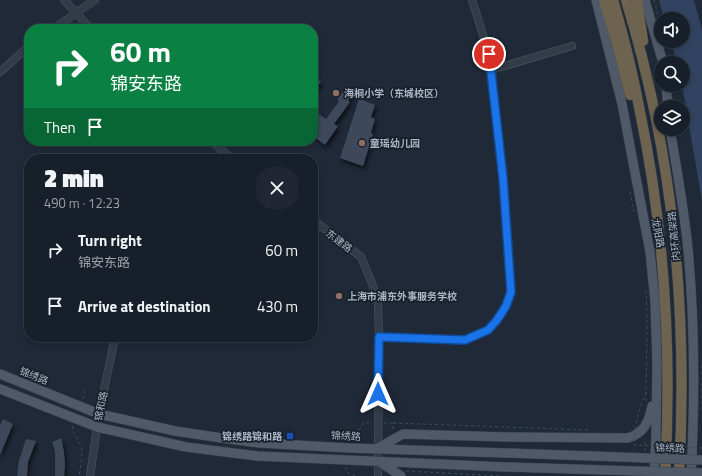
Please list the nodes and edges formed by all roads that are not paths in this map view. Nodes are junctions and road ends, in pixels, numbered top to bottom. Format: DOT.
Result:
graph roads {
  1 [pos="64,0"];
  2 [pos="94,0"];
  3 [pos="472,0"];
  4 [pos="596,0"];
  5 [pos="604,0"];
  6 [pos="613,0"];
  7 [pos="626,0"];
  8 [pos="637,0"];
  9 [pos="645,0"];
  10 [pos="75,13"];
  11 [pos="60,24"];
  12 [pos="86,24"];
  13 [pos="572,46"];
  14 [pos="24,50"];
  15 [pos="660,56"];
  16 [pos="491,70"];
  17 [pos="0,72"];
  18 [pos="653,106"];
  19 [pos="671,136"];
  20 [pos="216,146"];
  21 [pos="225,154"];
  22 [pos="658,214"];
  23 [pos="318,224"];
  24 [pos="379,337"];
  25 [pos="114,342"];
  26 [pos="657,349"];
  27 [pos="0,374"];
  28 [pos="0,389"];
  29 [pos="99,414"];
  30 [pos="97,427"];
  31 [pos="378,448"];
  32 [pos="702,460"];
  33 [pos="378,462"];
  34 [pos="702,474"];
  35 [pos="90,476"];
  36 [pos="378,476"];
  37 [pos="401,476"];
  38 [pos="654,476"];
  39 [pos="665,476"];
  40 [pos="679,476"];
  41 [pos="691,476"];
  1 -- 10 [label="street"];
  2 -- 10 [label="street"];
  3 -- 16 [label="street"];
  4 -- 26 [label="main road, 龙阳路"];
  5 -- 22 [label="highway"];
  6 -- 22 [label="highway, 内环高架路"];
  7 -- 18 [label="highway, 内环高架路"];
  8 -- 18 [label="highway"];
  9 -- 15 [label="main road"];
  10 -- 11 [label="street"];
  10 -- 12 [label="street"];
  13 -- 16 [label="street"];
  14 -- 17 [label="street"];
  16 -- 24 [label="street"];
  18 -- 40 [label="highway, 内环高架路"];
  19 -- 41 [label="main road"];
  20 -- 21 [label="street"];
  22 -- 39 [label="highway, 内环高架路"];
  23 -- 24 [label="street, 东建路"];
  24 -- 31 [label="street, 东建路"];
  25 -- 29 [label="street, 锦和路"];
  26 -- 31 [label="main road"];
  26 -- 38 [label="main road, 龙阳路"];
  27 -- 29 [label="main road, 锦绣路"];
  28 -- 30 [label="main road"];
  29 -- 30 [label="street, 锦和路"];
  29 -- 31 [label="main road, 锦绣路"];
  30 -- 33 [label="main road"];
  30 -- 35 [label="street, 锦和路"];
  31 -- 32 [label="main road, 锦绣路, bridge"];
  31 -- 33 [label="street, 东建路"];
  33 -- 34 [label="main road, bridge"];
  33 -- 36 [label="street, 东建路"];
  33 -- 37 [label="main road"];
}
